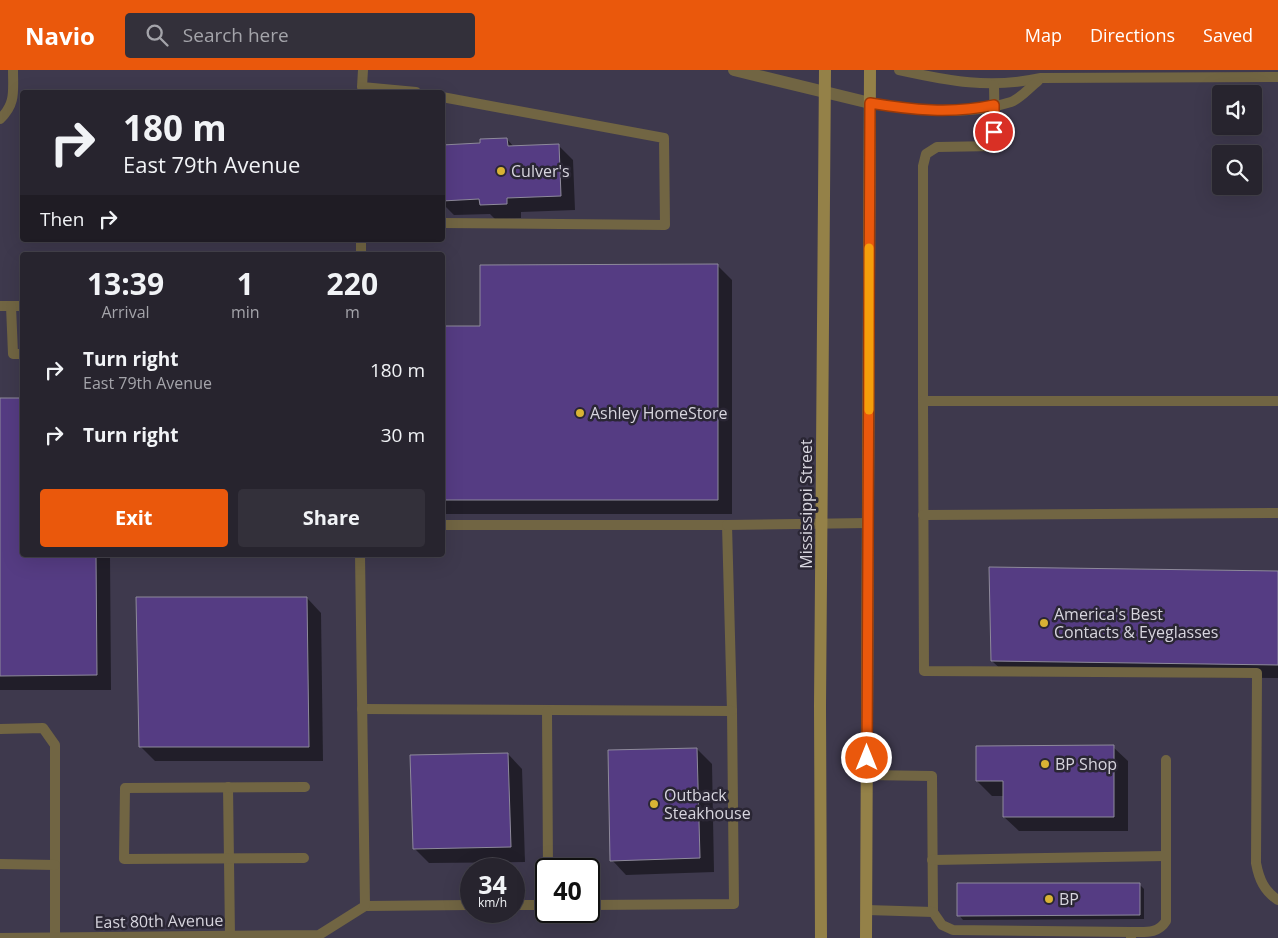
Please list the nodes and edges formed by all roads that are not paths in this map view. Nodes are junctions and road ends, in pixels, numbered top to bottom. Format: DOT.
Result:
graph roads {
  1 [pos="13,70"];
  2 [pos="363,70"];
  3 [pos="734,70"];
  4 [pos="826,70"];
  5 [pos="870,70"];
  6 [pos="899,70"];
  7 [pos="1278,77"];
  8 [pos="1040,78"];
  9 [pos="994,84"];
  10 [pos="362,90"];
  11 [pos="826,91"];
  12 [pos="445,98"];
  13 [pos="870,103"];
  14 [pos="994,105"];
  15 [pos="0,119"];
  16 [pos="445,223"];
  17 [pos="0,306"];
  18 [pos="11,306"];
  19 [pos="20,306"];
  20 [pos="20,354"];
  21 [pos="922,401"];
  22 [pos="1278,401"];
  23 [pos="1278,513"];
  24 [pos="923,515"];
  25 [pos="822,523"];
  26 [pos="868,523"];
  27 [pos="445,525"];
  28 [pos="727,525"];
  29 [pos="360,557"];
  30 [pos="362,709"];
  31 [pos="547,711"];
  32 [pos="732,711"];
  33 [pos="0,729"];
  34 [pos="1166,760"];
  35 [pos="867,775"];
  36 [pos="228,787"];
  37 [pos="305,787"];
  38 [pos="1166,856"];
  39 [pos="229,858"];
  40 [pos="304,858"];
  41 [pos="548,858"];
  42 [pos="932,860"];
  43 [pos="0,864"];
  44 [pos="56,865"];
  45 [pos="1278,900"];
  46 [pos="460,905"];
  47 [pos="600,905"];
  48 [pos="365,906"];
  49 [pos="866,910"];
  50 [pos="932,912"];
  51 [pos="1131,935"];
  52 [pos="230,936"];
  53 [pos="56,937"];
  54 [pos="0,938"];
  55 [pos="821,938"];
  56 [pos="866,938"];
  1 -- 15 [label="lane"];
  2 -- 10 [label="lane"];
  3 -- 11 [label="street"];
  4 -- 11 [label="street, Mississippi Street"];
  5 -- 13 [label="street"];
  6 -- 9 [label="lane"];
  7 -- 8 [label="lane"];
  8 -- 9 [label="lane"];
  8 -- 14 [label="lane"];
  9 -- 14 [label="lane"];
  11 -- 13 [label="street"];
  11 -- 25 [label="street, Mississippi Street"];
  12 -- 16 [label="lane"];
  13 -- 14 [label="lane"];
  13 -- 26 [label="street"];
  14 -- 21 [label="lane"];
  17 -- 18 [label="lane"];
  18 -- 19 [label="lane"];
  18 -- 20 [label="lane"];
  21 -- 22 [label="lane"];
  21 -- 24 [label="lane"];
  23 -- 24 [label="lane"];
  24 -- 45 [label="lane"];
  25 -- 26 [label="lane"];
  25 -- 28 [label="lane"];
  25 -- 55 [label="street, Mississippi Street"];
  26 -- 35 [label="street"];
  27 -- 28 [label="lane"];
  28 -- 32 [label="lane"];
  29 -- 30 [label="lane"];
  30 -- 31 [label="lane"];
  30 -- 48 [label="lane"];
  31 -- 32 [label="lane"];
  31 -- 41 [label="lane"];
  32 -- 47 [label="lane"];
  33 -- 44 [label="lane"];
  34 -- 38 [label="lane"];
  35 -- 42 [label="lane"];
  35 -- 49 [label="street"];
  36 -- 37 [label="lane"];
  36 -- 39 [label="lane"];
  36 -- 39 [label="lane"];
  38 -- 42 [label="lane"];
  38 -- 51 [label="lane"];
  39 -- 40 [label="lane"];
  39 -- 52 [label="lane"];
  42 -- 50 [label="lane"];
  43 -- 44 [label="lane"];
  44 -- 53 [label="lane"];
  46 -- 48 [label="lane"];
  48 -- 52 [label="lane, East 80th Avenue"];
  49 -- 50 [label="lane"];
  49 -- 56 [label="street"];
  50 -- 51 [label="lane"];
  52 -- 53 [label="lane, East 80th Avenue"];
  53 -- 54 [label="lane, East 80th Avenue"];
}
